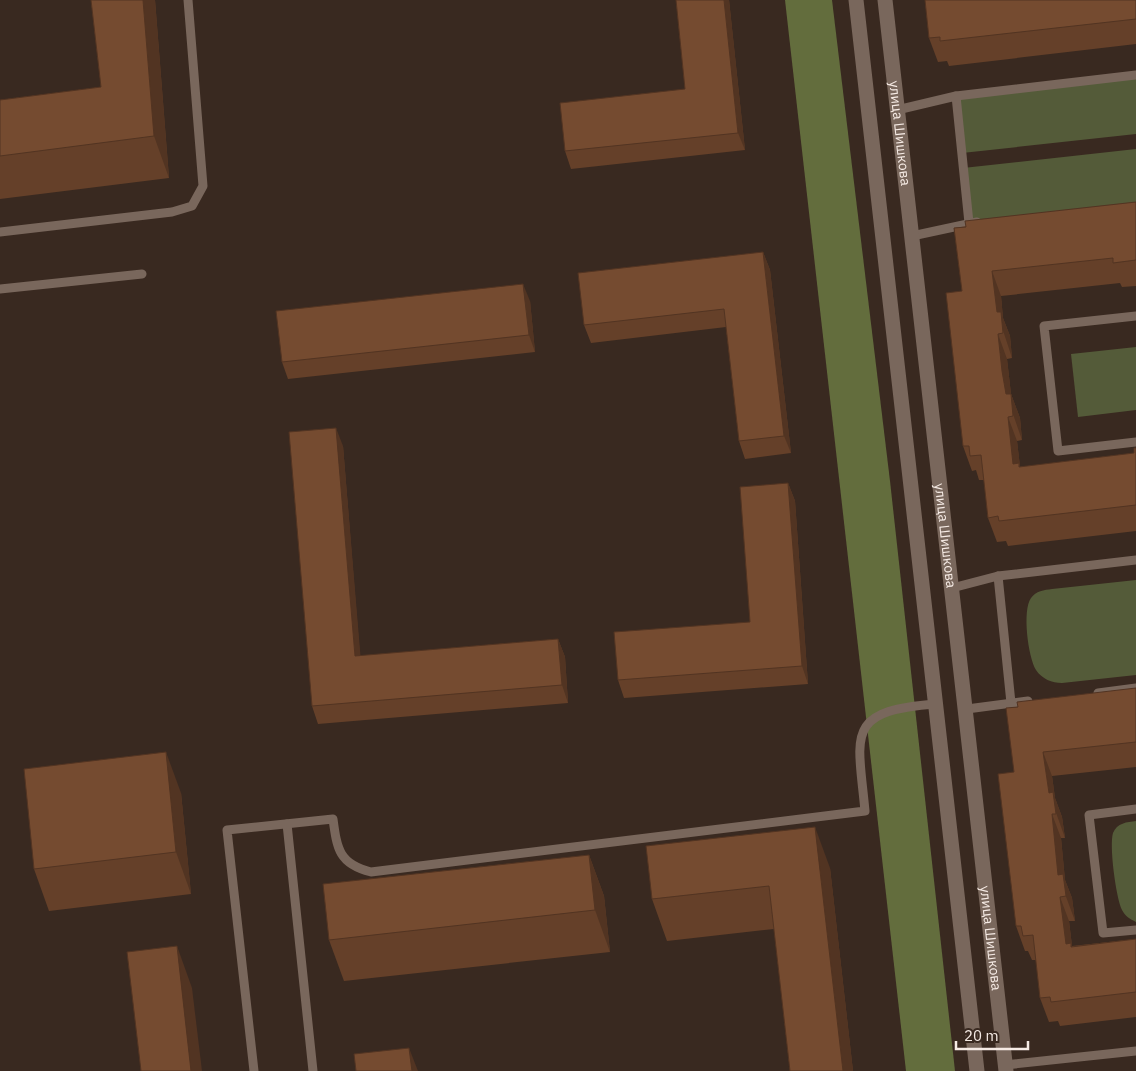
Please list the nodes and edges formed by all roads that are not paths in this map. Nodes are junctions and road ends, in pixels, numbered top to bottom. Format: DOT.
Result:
graph roads {
  1 [pos="188,0"];
  2 [pos="856,0"];
  3 [pos="885,0"];
  4 [pos="1136,74"];
  5 [pos="956,96"];
  6 [pos="897,110"];
  7 [pos="989,220"];
  8 [pos="969,223"];
  9 [pos="0,232"];
  10 [pos="912,236"];
  11 [pos="142,274"];
  12 [pos="0,289"];
  13 [pos="1136,316"];
  14 [pos="1136,442"];
  15 [pos="1136,560"];
  16 [pos="998,576"];
  17 [pos="952,588"];
  18 [pos="1136,688"];
  19 [pos="1088,694"];
  20 [pos="1040,700"];
  21 [pos="1011,703"];
  22 [pos="935,704"];
  23 [pos="966,709"];
  24 [pos="1136,809"];
  25 [pos="287,824"];
  26 [pos="1136,930"];
  27 [pos="1136,1051"];
  28 [pos="1005,1068"];
  29 [pos="254,1071"];
  30 [pos="313,1071"];
  31 [pos="976,1071"];
  1 -- 9 [label="lane"];
  2 -- 22 [label="street, улица Шишкова"];
  3 -- 6 [label="street, улица Шишкова"];
  4 -- 5 [label="lane"];
  5 -- 6 [label="lane"];
  5 -- 8 [label="lane"];
  6 -- 10 [label="street, улица Шишкова"];
  7 -- 8 [label="lane"];
  8 -- 10 [label="lane"];
  10 -- 17 [label="street, улица Шишкова"];
  11 -- 12 [label="lane"];
  13 -- 14 [label="lane"];
  15 -- 16 [label="lane"];
  16 -- 17 [label="lane"];
  16 -- 21 [label="lane"];
  17 -- 23 [label="street, улица Шишкова"];
  18 -- 19 [label="lane"];
  20 -- 21 [label="lane"];
  21 -- 23 [label="lane"];
  22 -- 25 [label="lane"];
  22 -- 31 [label="street, улица Шишкова"];
  23 -- 28 [label="street, улица Шишкова"];
  24 -- 26 [label="lane"];
  25 -- 29 [label="lane"];
  25 -- 30 [label="lane"];
  27 -- 28 [label="lane"];
}
